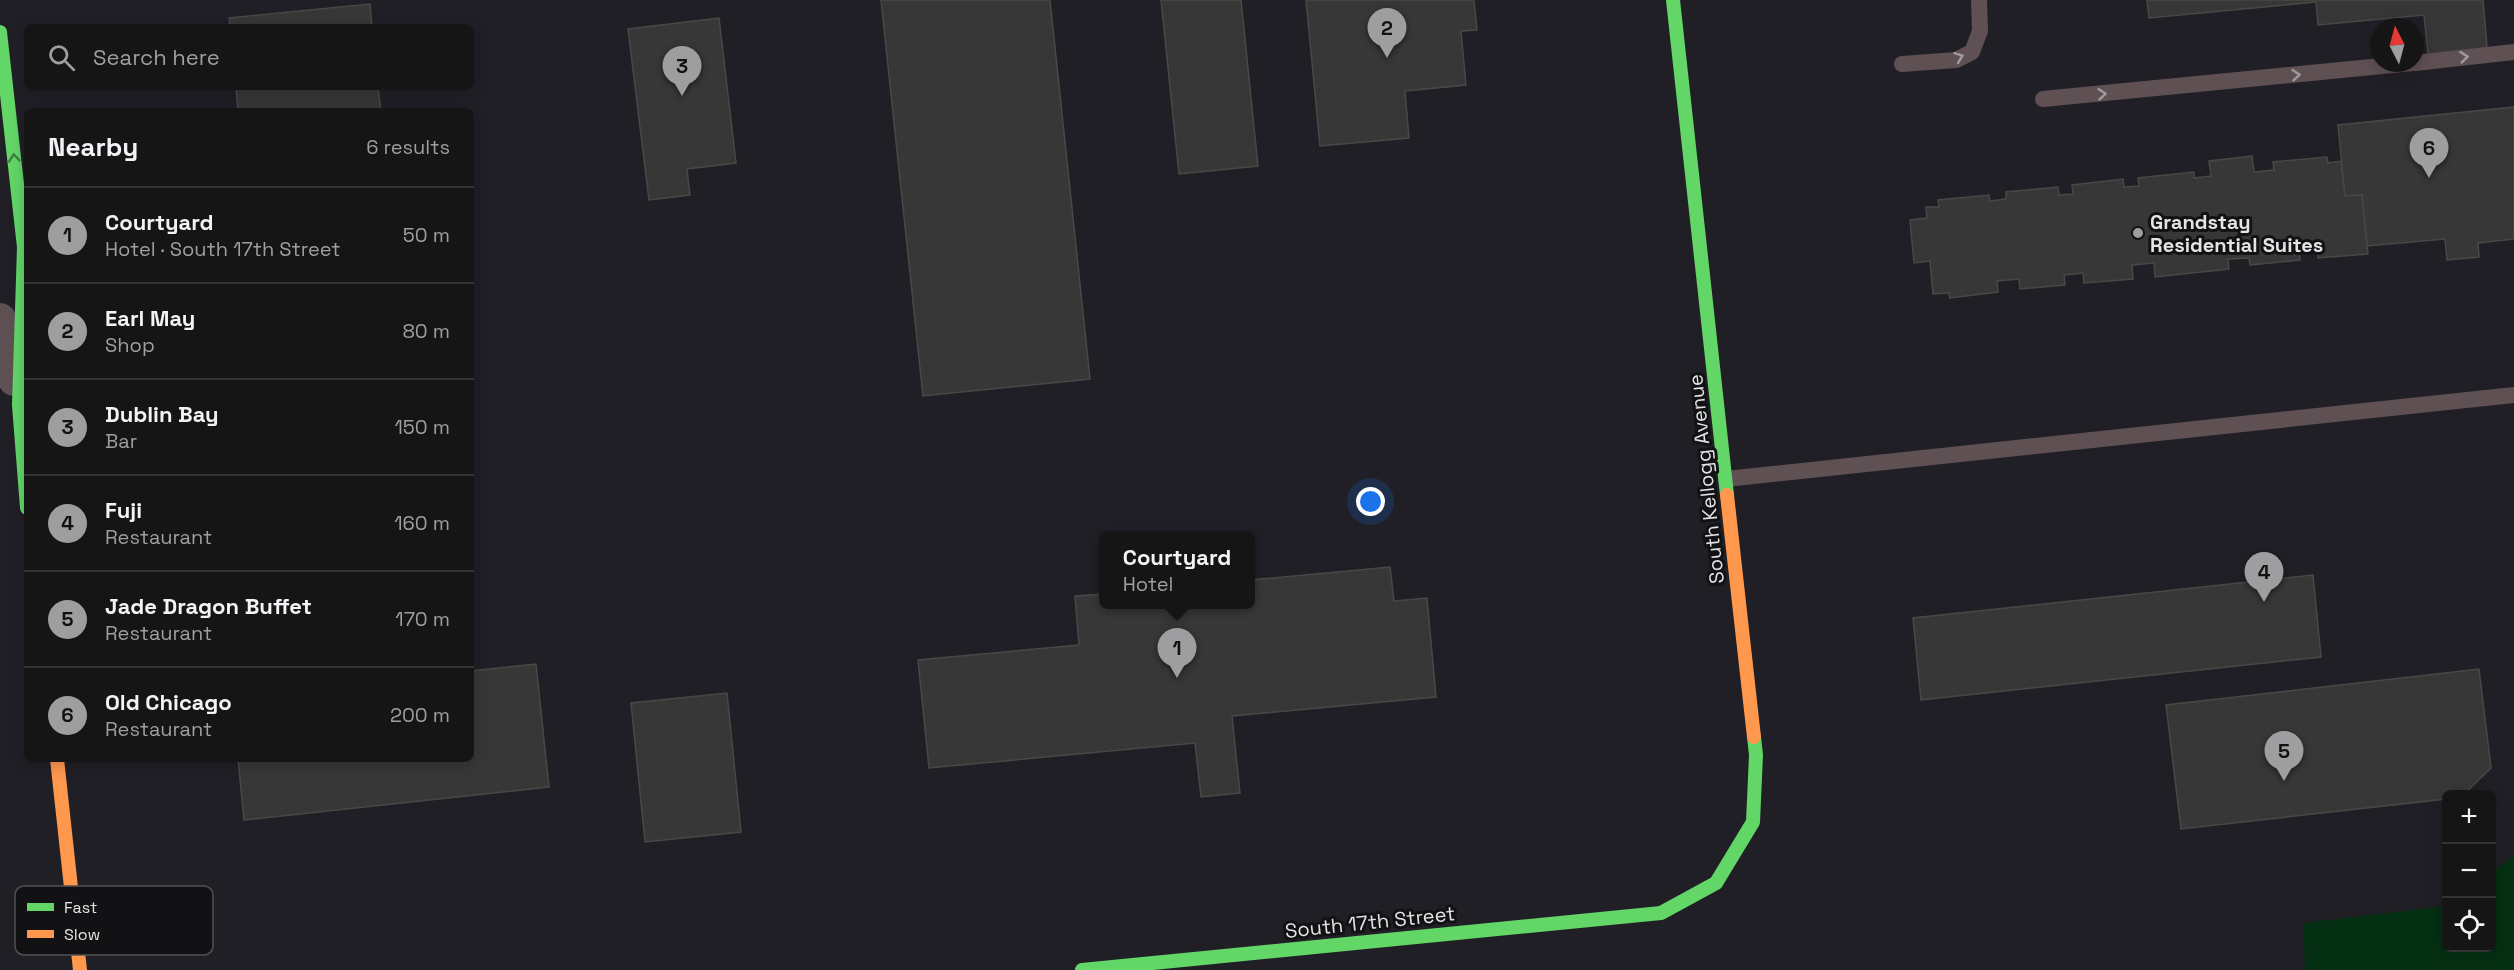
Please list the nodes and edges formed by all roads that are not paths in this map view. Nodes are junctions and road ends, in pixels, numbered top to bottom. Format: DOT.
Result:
graph roads {
  1 [pos="1673,0"];
  2 [pos="1979,0"];
  3 [pos="0,32"];
  4 [pos="2514,52"];
  5 [pos="2424,62"];
  6 [pos="1902,64"];
  7 [pos="2370,67"];
  8 [pos="2043,99"];
  9 [pos="0,319"];
  10 [pos="2514,395"];
  11 [pos="19,405"];
  12 [pos="24,469"];
  13 [pos="1726,480"];
  14 [pos="57,762"];
  15 [pos="71,886"];
  16 [pos="1661,913"];
  17 [pos="78,955"];
  18 [pos="80,970"];
  19 [pos="1082,970"];
  1 -- 13 [label="street, South Kellogg Avenue"];
  6 -- 2 [label="lane, one-way"];
  11 -- 3 [label="street, one-way"];
  5 -- 4 [label="lane, one-way"];
  8 -- 7 [label="lane, one-way"];
  9 -- 11 [label="street"];
  10 -- 13 [label="lane"];
  11 -- 12 [label="street"];
  13 -- 16 [label="street, South Kellogg Avenue"];
  14 -- 15 [label="street"];
  16 -- 19 [label="street, South 17th Street"];
  17 -- 18 [label="street"];
}
